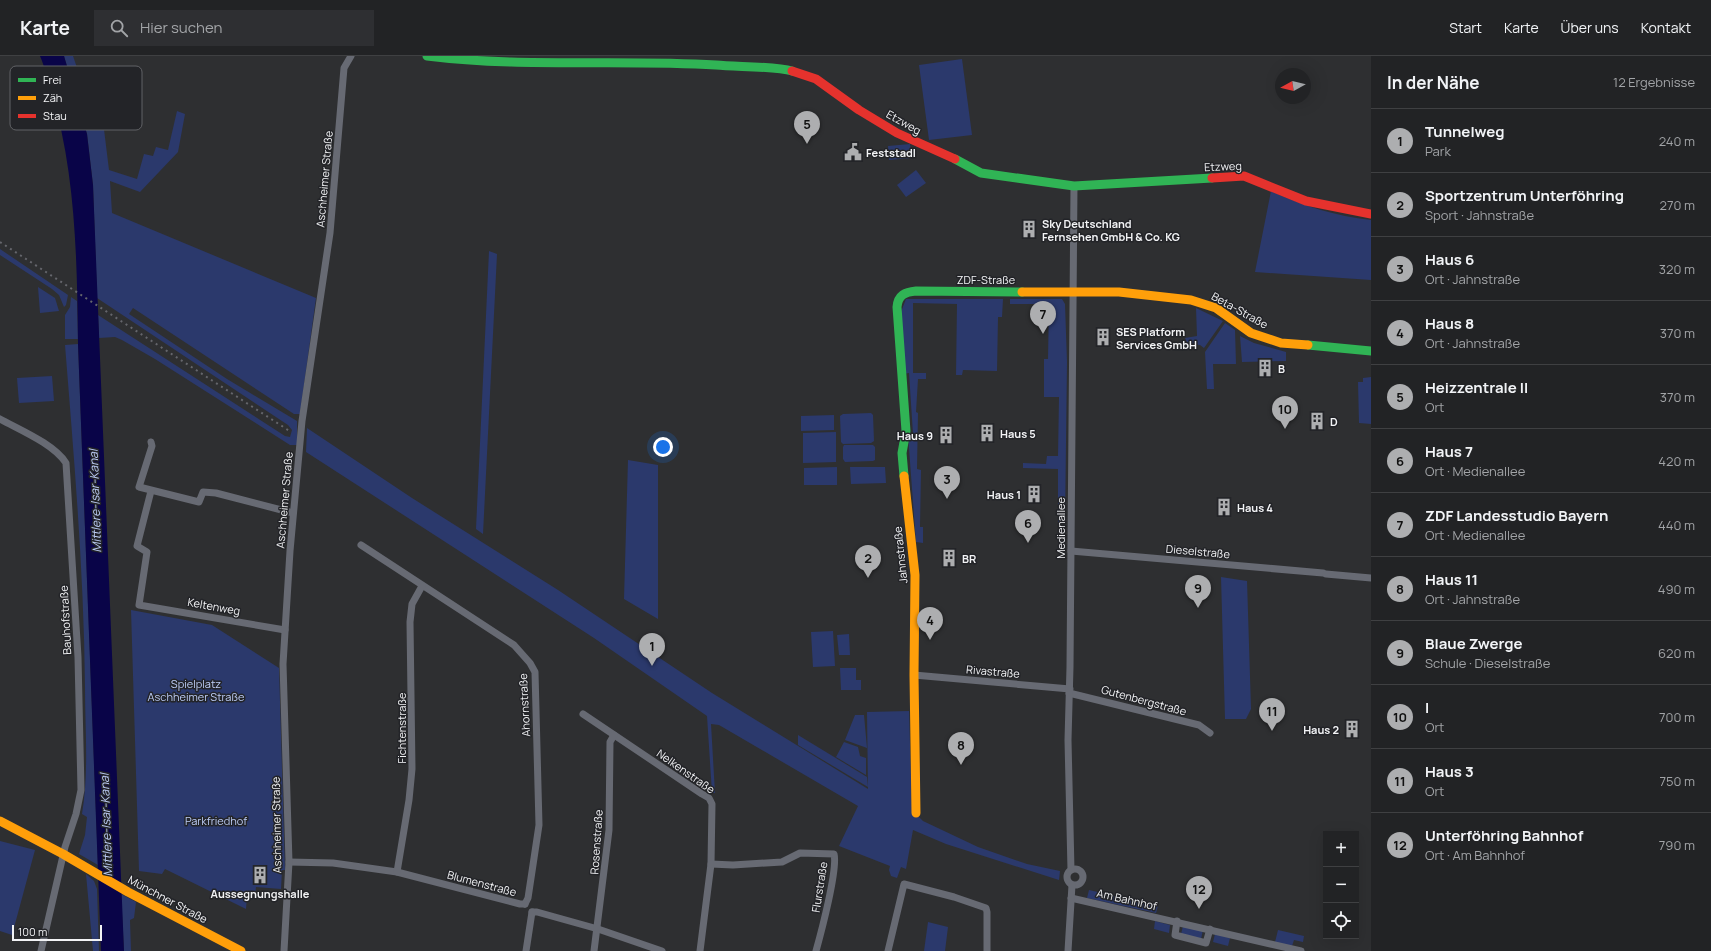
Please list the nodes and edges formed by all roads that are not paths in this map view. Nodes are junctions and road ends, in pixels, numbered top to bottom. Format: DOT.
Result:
graph roads {
  1 [pos="344,56"];
  2 [pos="352,56"];
  3 [pos="427,56"];
  4 [pos="344,68"];
  5 [pos="1074,186"];
  6 [pos="1371,214"];
  7 [pos="1072,292"];
  8 [pos="901,296"];
  9 [pos="1371,351"];
  10 [pos="0,419"];
  11 [pos="151,442"];
  12 [pos="151,491"];
  13 [pos="293,513"];
  14 [pos="361,545"];
  15 [pos="1071,551"];
  16 [pos="1371,578"];
  17 [pos="422,586"];
  18 [pos="285,630"];
  19 [pos="914,675"];
  20 [pos="1070,691"];
  21 [pos="583,714"];
  22 [pos="1210,733"];
  23 [pos="614,735"];
  24 [pos="916,813"];
  25 [pos="0,821"];
  26 [pos="63,854"];
  27 [pos="289,862"];
  28 [pos="711,864"];
  29 [pos="1071,870"];
  30 [pos="397,872"];
  31 [pos="1072,885"];
  32 [pos="1071,898"];
  33 [pos="525,904"];
  34 [pos="532,912"];
  35 [pos="1177,921"];
  36 [pos="598,929"];
  37 [pos="1210,929"];
  38 [pos="658,950"];
  39 [pos="41,951"];
  40 [pos="241,951"];
  41 [pos="284,951"];
  42 [pos="526,951"];
  43 [pos="594,951"];
  44 [pos="700,951"];
  45 [pos="816,951"];
  46 [pos="888,951"];
  47 [pos="987,951"];
  48 [pos="1068,951"];
  49 [pos="1301,951"];
  1 -- 4 [label="street"];
  2 -- 4 [label="street, Aschheimer Straße"];
  3 -- 5 [label="street, Etzweg"];
  4 -- 13 [label="street, Aschheimer Straße"];
  5 -- 6 [label="street, Etzweg"];
  5 -- 7 [label="street, Medienallee"];
  7 -- 8 [label="street, ZDF-Straße"];
  7 -- 9 [label="street, Beta-Straße"];
  7 -- 15 [label="street, Medienallee"];
  8 -- 19 [label="street, Jahnstraße"];
  10 -- 26 [label="street, Bauhofstraße"];
  11 -- 12 [label="street"];
  12 -- 13 [label="street"];
  12 -- 18 [label="street, Keltenweg"];
  13 -- 18 [label="street, Aschheimer Straße"];
  14 -- 17 [label="street, Ahornstraße"];
  15 -- 16 [label="street, Dieselstraße"];
  15 -- 20 [label="street, Medienallee"];
  17 -- 30 [label="street, Fichtenstraße"];
  17 -- 33 [label="street, Ahornstraße"];
  18 -- 27 [label="street, Aschheimer Straße"];
  19 -- 20 [label="street, Rivastraße"];
  19 -- 24 [label="street, Jahnstraße"];
  20 -- 22 [label="street, Gutenbergstraße"];
  20 -- 29 [label="street, Medienallee"];
  21 -- 23 [label="street, Nelkenstraße"];
  23 -- 28 [label="street, Nelkenstraße"];
  23 -- 36 [label="street, Rosenstraße"];
  25 -- 26 [label="street, Münchner Straße"];
  26 -- 39 [label="street, Bauhofstraße"];
  26 -- 40 [label="street, Münchner Straße"];
  27 -- 30 [label="street, Blumenstraße"];
  27 -- 41 [label="street, Aschheimer Straße"];
  28 -- 44 [label="street, Nelkenstraße"];
  28 -- 45 [label="street, Flurstraße"];
  29 -- 31 [label="street"];
  29 -- 31 [label="street"];
  30 -- 33 [label="street, Blumenstraße"];
  31 -- 32 [label="street"];
  32 -- 35 [label="street, Am Bahnhof"];
  32 -- 48 [label="street"];
  33 -- 34 [label="street, Blumenstraße"];
  34 -- 36 [label="street"];
  34 -- 42 [label="street"];
  35 -- 37 [label="street, Am Bahnhof"];
  35 -- 37 [label="street"];
  36 -- 38 [label="street"];
  36 -- 43 [label="street, Rosenstraße"];
  37 -- 49 [label="street, Am Bahnhof"];
  46 -- 47 [label="street"];
}
